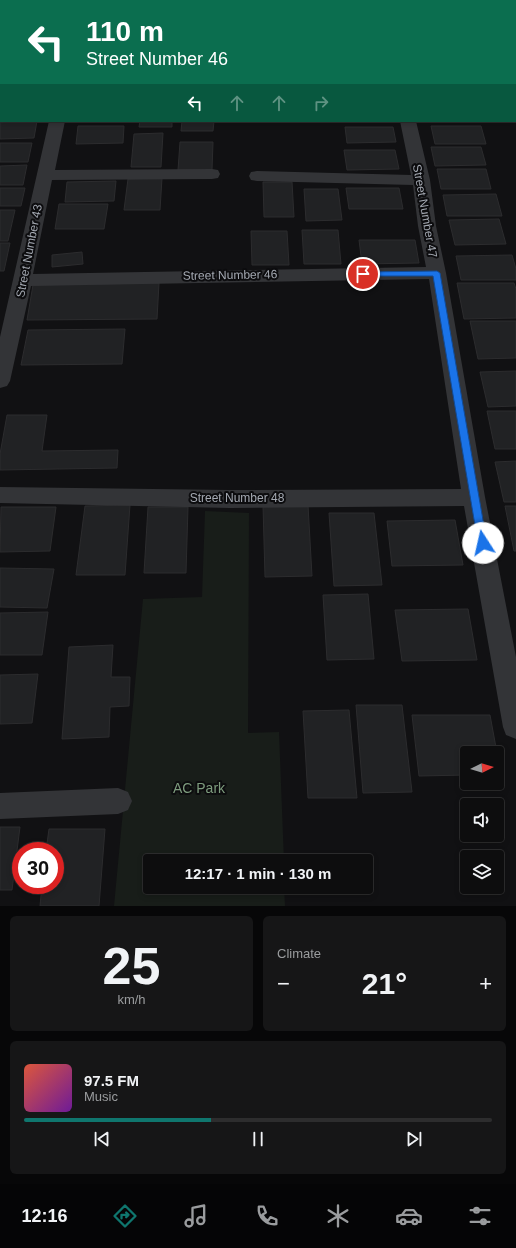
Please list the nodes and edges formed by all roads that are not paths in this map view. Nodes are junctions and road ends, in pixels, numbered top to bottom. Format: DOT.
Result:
graph roads {
  1 [pos="56,122"];
  2 [pos="408,122"];
  3 [pos="212,174"];
  4 [pos="44,175"];
  5 [pos="257,176"];
  6 [pos="421,180"];
  7 [pos="437,273"];
  8 [pos="23,280"];
  9 [pos="0,381"];
  10 [pos="0,495"];
  11 [pos="474,496"];
  12 [pos="516,726"];
  13 [pos="118,801"];
  14 [pos="0,806"];
  1 -- 4 [label="street, Street Number 43"];
  2 -- 6 [label="street, Street Number 47"];
  3 -- 4 [label="street"];
  4 -- 8 [label="street, Street Number 43"];
  5 -- 6 [label="street"];
  6 -- 7 [label="street, Street Number 47"];
  7 -- 8 [label="street, Street Number 46"];
  7 -- 11 [label="street, Street Number 47"];
  8 -- 9 [label="street, Street Number 43"];
  10 -- 11 [label="street, Street Number 48"];
  11 -- 12 [label="street, Street Number 47"];
  13 -- 14 [label="street"];
}
